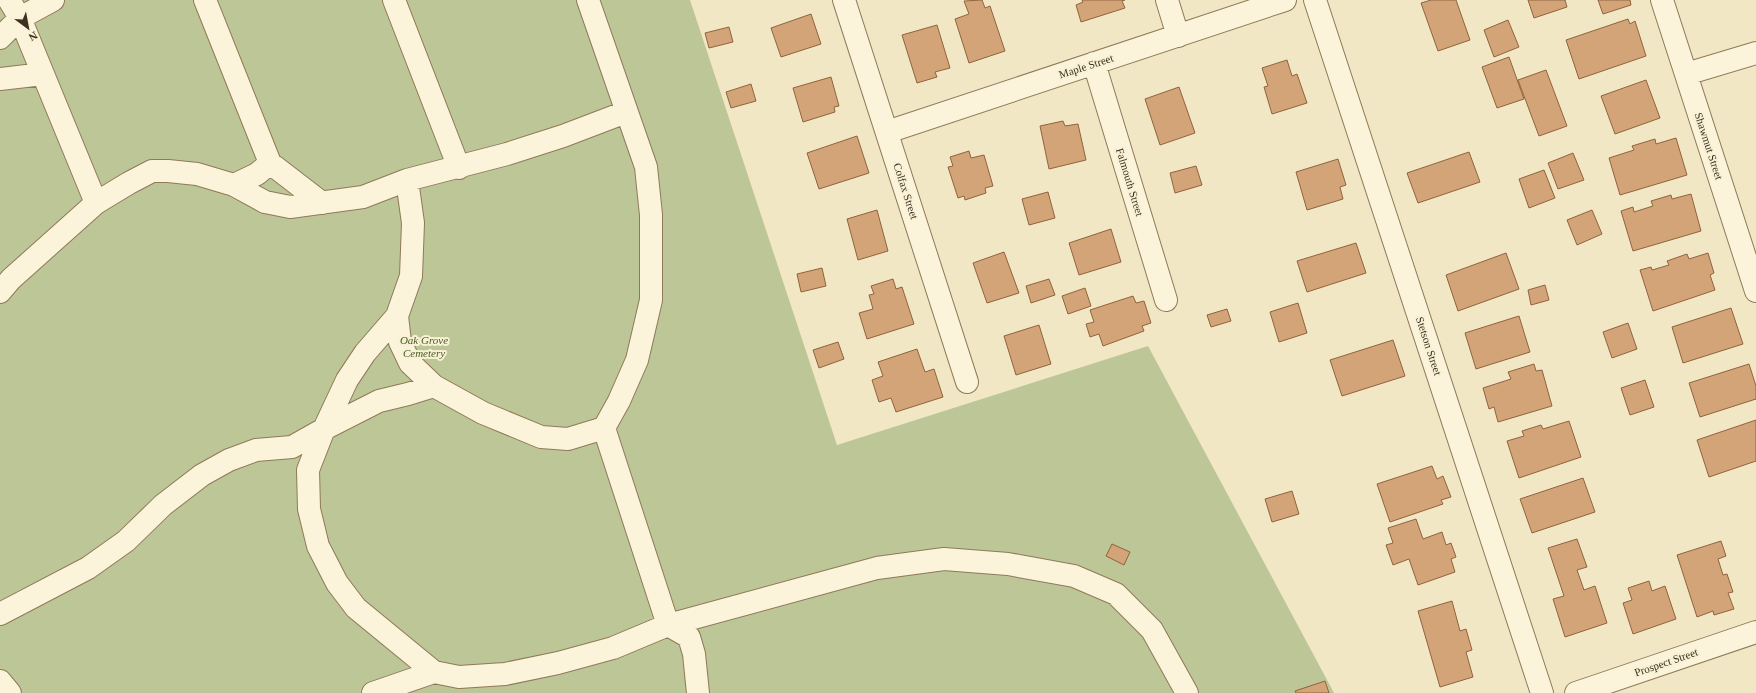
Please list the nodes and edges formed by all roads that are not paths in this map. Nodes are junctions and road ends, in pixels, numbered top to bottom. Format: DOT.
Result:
graph roads {
  1 [pos="53,0"];
  2 [pos="205,0"];
  3 [pos="394,0"];
  4 [pos="588,0"];
  5 [pos="844,0"];
  6 [pos="1167,0"];
  7 [pos="1285,0"];
  8 [pos="1315,0"];
  9 [pos="1662,0"];
  10 [pos="14,9"];
  11 [pos="1178,36"];
  12 [pos="0,38"];
  13 [pos="1756,53"];
  14 [pos="1094,64"];
  15 [pos="42,74"];
  16 [pos="1686,74"];
  17 [pos="0,80"];
  18 [pos="626,112"];
  19 [pos="887,132"];
  20 [pos="270,163"];
  21 [pos="458,168"];
  22 [pos="407,180"];
  23 [pos="234,185"];
  24 [pos="96,203"];
  25 [pos="322,203"];
  26 [pos="1756,291"];
  27 [pos="0,292"];
  28 [pos="1166,300"];
  29 [pos="397,316"];
  30 [pos="967,382"];
  31 [pos="434,386"];
  32 [pos="324,428"];
  33 [pos="604,428"];
  34 [pos="0,614"];
  35 [pos="668,625"];
  36 [pos="1756,632"];
  37 [pos="434,672"];
  38 [pos="0,680"];
  39 [pos="10,693"];
  40 [pos="373,693"];
  41 [pos="698,693"];
  42 [pos="1188,693"];
  43 [pos="1542,693"];
  44 [pos="1576,693"];
  1 -- 10 [label="street"];
  2 -- 20 [label="street"];
  3 -- 21 [label="street"];
  4 -- 18 [label="street"];
  5 -- 19 [label="street, Colfax Street"];
  6 -- 11 [label="street"];
  7 -- 11 [label="street, Maple Street"];
  8 -- 43 [label="street, Stetson Street"];
  9 -- 16 [label="street, Shawmut Street"];
  10 -- 12 [label="street"];
  10 -- 15 [label="street"];
  11 -- 14 [label="street, Maple Street"];
  13 -- 16 [label="street"];
  14 -- 19 [label="street, Maple Street"];
  14 -- 28 [label="street, Falmouth Street"];
  15 -- 17 [label="street"];
  15 -- 24 [label="street"];
  16 -- 26 [label="street, Shawmut Street"];
  18 -- 21 [label="street"];
  18 -- 33 [label="street"];
  19 -- 30 [label="street, Colfax Street"];
  20 -- 23 [label="street"];
  20 -- 25 [label="street"];
  21 -- 22 [label="street"];
  22 -- 25 [label="street"];
  22 -- 29 [label="street"];
  23 -- 24 [label="street"];
  23 -- 25 [label="street"];
  24 -- 27 [label="street"];
  29 -- 31 [label="street"];
  29 -- 32 [label="street"];
  31 -- 32 [label="street"];
  31 -- 33 [label="street"];
  32 -- 34 [label="street"];
  32 -- 37 [label="street"];
  33 -- 35 [label="street"];
  35 -- 37 [label="street"];
  35 -- 41 [label="street"];
  35 -- 42 [label="street"];
  36 -- 44 [label="street, Prospect Street"];
  37 -- 40 [label="street"];
  38 -- 39 [label="street"];
}
